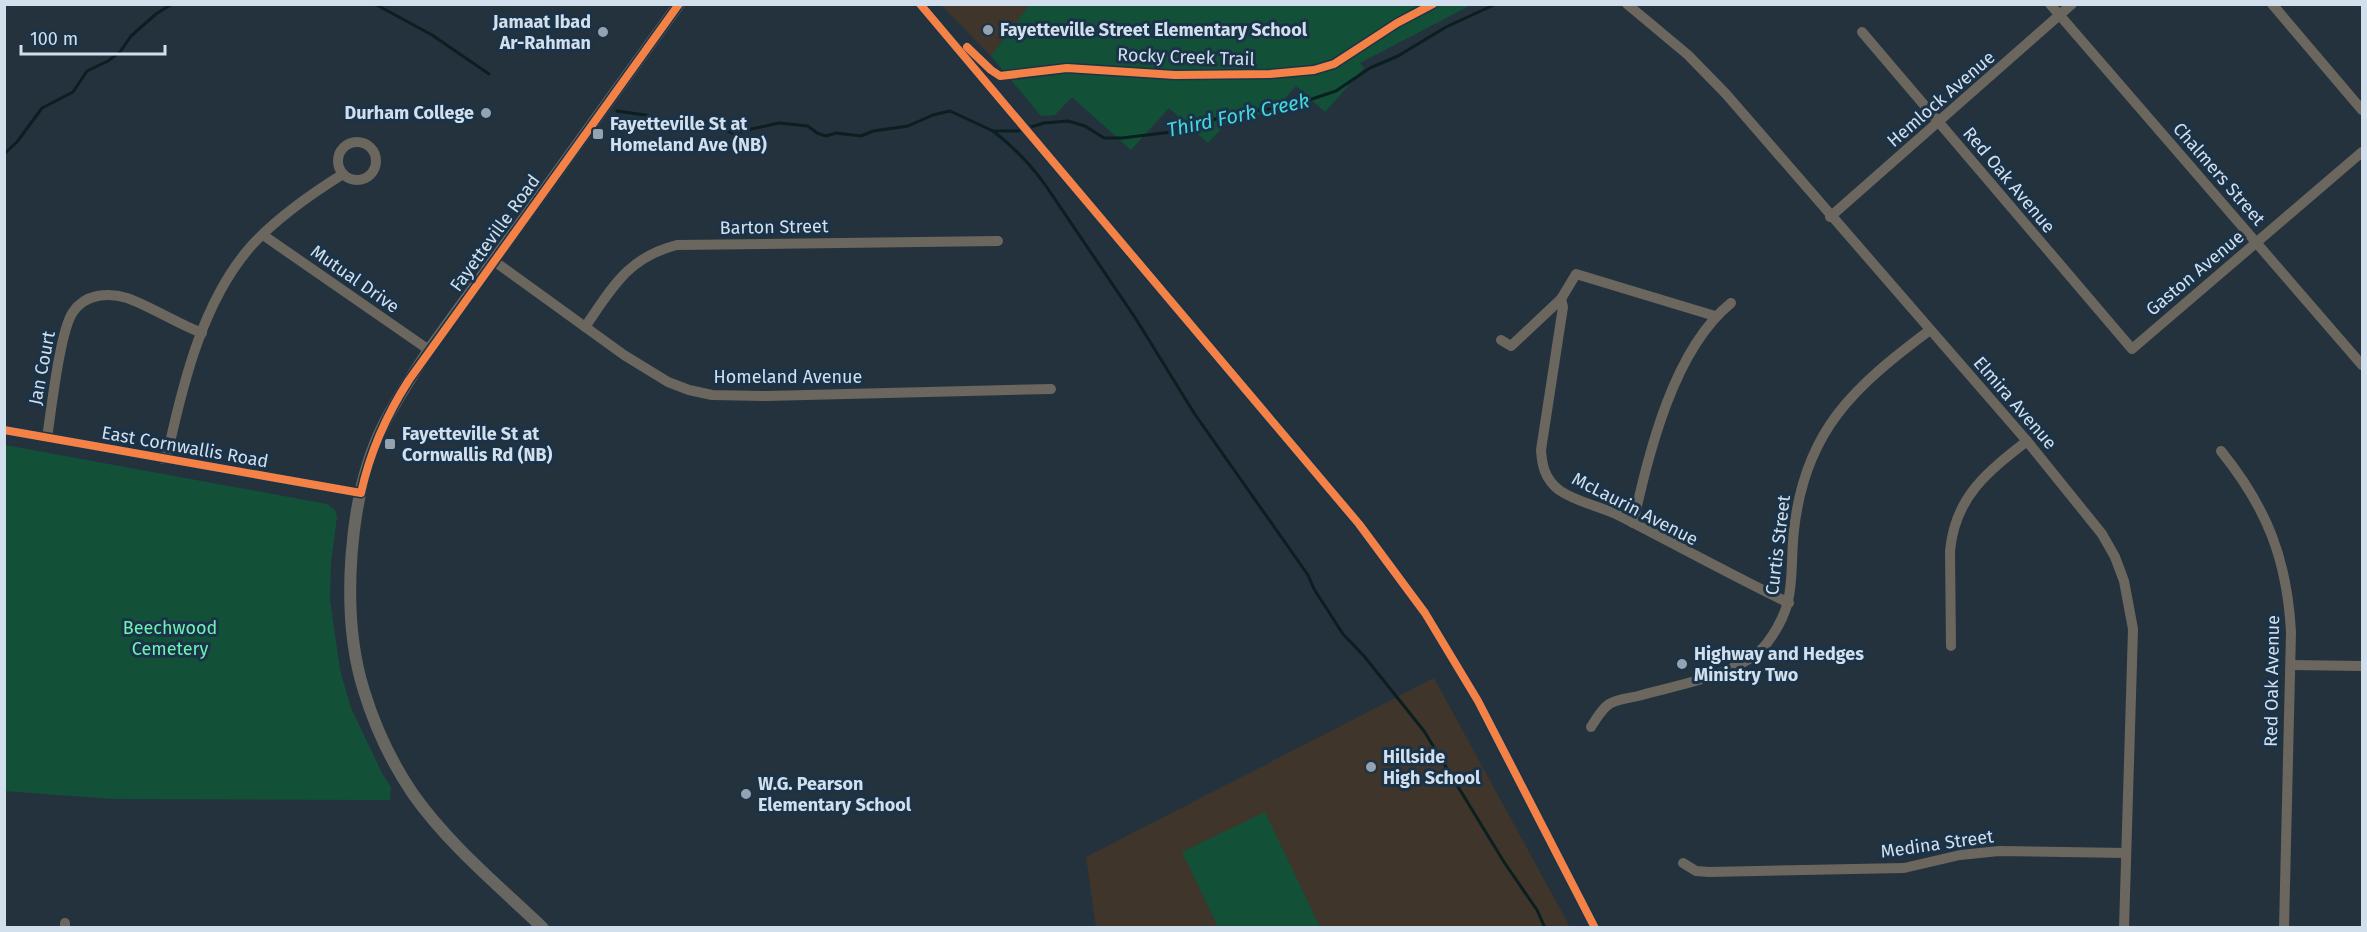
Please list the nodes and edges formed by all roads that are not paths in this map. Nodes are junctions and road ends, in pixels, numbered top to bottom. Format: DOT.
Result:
graph roads {
  1 [pos="680,4"];
  2 [pos="1627,4"];
  3 [pos="2050,4"];
  4 [pos="2072,4"];
  5 [pos="2272,4"];
  6 [pos="2060,16"];
  7 [pos="1862,32"];
  8 [pos="2362,110"];
  9 [pos="1939,122"];
  10 [pos="2362,152"];
  11 [pos="343,174"];
  12 [pos="1830,217"];
  13 [pos="263,235"];
  14 [pos="998,241"];
  15 [pos="2256,243"];
  16 [pos="494,261"];
  17 [pos="1562,299"];
  18 [pos="1731,303"];
  19 [pos="1715,316"];
  20 [pos="585,327"];
  21 [pos="1930,330"];
  22 [pos="202,333"];
  23 [pos="1501,340"];
  24 [pos="2132,349"];
  25 [pos="429,350"];
  26 [pos="2362,365"];
  27 [pos="1051,389"];
  28 [pos="4,430"];
  29 [pos="47,438"];
  30 [pos="2027,441"];
  31 [pos="2222,451"];
  32 [pos="163,459"];
  33 [pos="361,493"];
  34 [pos="1633,523"];
  35 [pos="1789,603"];
  36 [pos="1951,646"];
  37 [pos="2290,665"];
  38 [pos="2362,666"];
  39 [pos="1592,728"];
  40 [pos="2126,853"];
  41 [pos="1683,863"];
  42 [pos="543,927"];
  43 [pos="2124,927"];
  44 [pos="2284,927"];
  1 -- 16 [label="main road, Fayetteville Road"];
  2 -- 12 [label="street, Elmira Avenue"];
  3 -- 6 [label="street, Chalmers Street"];
  4 -- 6 [label="street, Hemlock Avenue"];
  5 -- 8 [label="street"];
  6 -- 9 [label="street, Hemlock Avenue"];
  6 -- 15 [label="street, Chalmers Street"];
  7 -- 9 [label="street, Red Oak Avenue"];
  9 -- 12 [label="street, Hemlock Avenue"];
  9 -- 24 [label="street, Red Oak Avenue"];
  10 -- 15 [label="street, Gaston Avenue"];
  11 -- 13 [label="street"];
  12 -- 21 [label="street, Elmira Avenue"];
  13 -- 22 [label="street"];
  13 -- 25 [label="street, Mutual Drive"];
  14 -- 20 [label="street, Barton Street"];
  15 -- 24 [label="street, Gaston Avenue"];
  15 -- 26 [label="street, Chalmers Street"];
  16 -- 20 [label="street, Homeland Avenue"];
  16 -- 25 [label="main road, Fayetteville Road"];
  17 -- 19 [label="street"];
  17 -- 23 [label="street"];
  17 -- 34 [label="street, McLaurin Avenue"];
  18 -- 19 [label="street"];
  19 -- 34 [label="street"];
  20 -- 27 [label="street, Homeland Avenue"];
  21 -- 30 [label="street, Elmira Avenue"];
  21 -- 35 [label="street, Curtis Street"];
  22 -- 29 [label="street, Jan Court"];
  22 -- 32 [label="street"];
  25 -- 33 [label="main road, Fayetteville Road"];
  28 -- 29 [label="street, East Cornwallis Road"];
  29 -- 32 [label="street, East Cornwallis Road"];
  30 -- 36 [label="street"];
  30 -- 40 [label="street, Elmira Avenue"];
  31 -- 37 [label="street, Red Oak Avenue"];
  32 -- 33 [label="street, East Cornwallis Road"];
  33 -- 42 [label="main road, Fayetteville Road"];
  34 -- 35 [label="street, McLaurin Avenue"];
  35 -- 39 [label="street, Curtis Street"];
  37 -- 38 [label="street"];
  37 -- 44 [label="street, Red Oak Avenue"];
  40 -- 41 [label="street, Medina Street"];
  40 -- 43 [label="street, Elmira Avenue"];
}
